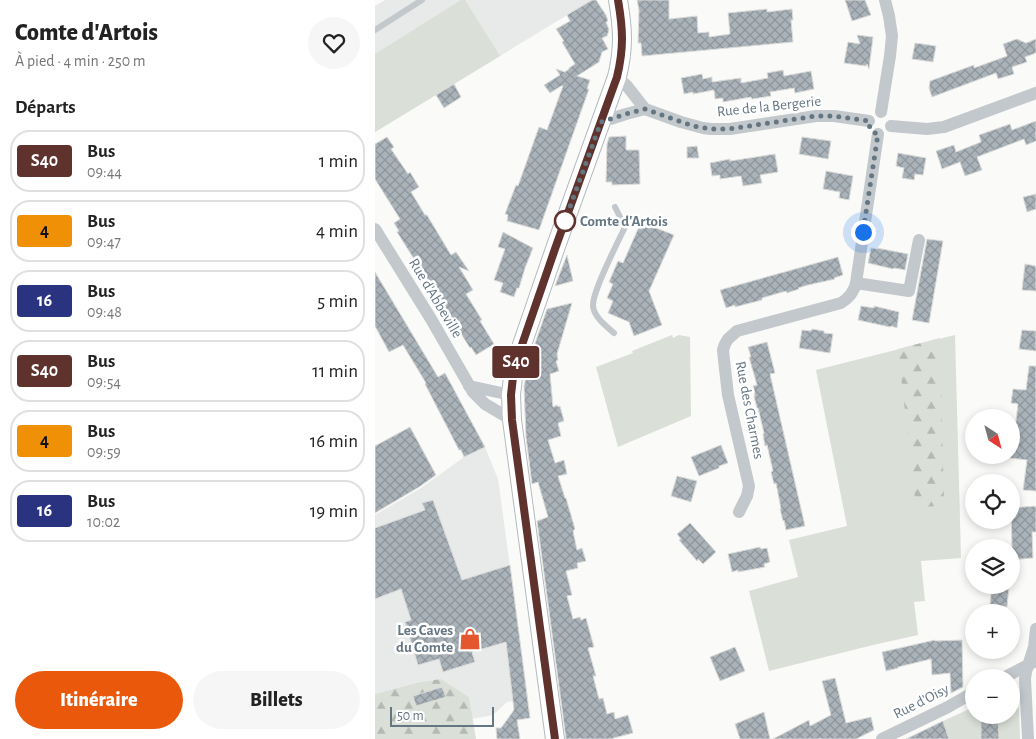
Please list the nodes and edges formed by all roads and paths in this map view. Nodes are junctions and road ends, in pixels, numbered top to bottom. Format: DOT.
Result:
graph roads {
  1 [pos="422,0"];
  2 [pos="618,0"];
  3 [pos="885,0"];
  4 [pos="375,30"];
  5 [pos="617,77"];
  6 [pos="1036,93"];
  7 [pos="645,109"];
  8 [pos="881,112"];
  9 [pos="869,121"];
  10 [pos="601,122"];
  11 [pos="891,126"];
  12 [pos="878,134"];
  13 [pos="615,207"];
  14 [pos="375,228"];
  15 [pos="919,240"];
  16 [pos="856,283"];
  17 [pos="614,333"];
  18 [pos="469,386"];
  19 [pos="511,395"];
  20 [pos="512,420"];
  21 [pos="739,512"];
  22 [pos="1036,629"];
  23 [pos="1032,663"];
  24 [pos="1020,669"];
  25 [pos="965,697"];
  26 [pos="555,739"];
  27 [pos="882,739"];
  28 [pos="1028,739"];
  1 -- 4 [label="lane"];
  2 -- 5 [label="main road"];
  3 -- 8 [label="street"];
  5 -- 7 [label="street"];
  5 -- 10 [label="main road"];
  6 -- 11 [label="street"];
  7 -- 9 [label="street, Rue de la Bergerie"];
  7 -- 10 [label="street"];
  8 -- 9 [label="street"];
  8 -- 11 [label="street"];
  9 -- 12 [label="street"];
  10 -- 19 [label="main road"];
  11 -- 12 [label="street"];
  12 -- 16 [label="street, Rue des Charmes"];
  13 -- 17 [label="lane"];
  14 -- 18 [label="street, Rue d'Abbeville"];
  15 -- 16 [label="street"];
  16 -- 21 [label="street, Rue des Charmes"];
  18 -- 19 [label="street"];
  18 -- 20 [label="street, Rue d'Abbeville"];
  19 -- 20 [label="main road"];
  20 -- 26 [label="main road"];
  22 -- 23 [label="street"];
  23 -- 24 [label="street"];
  23 -- 28 [label="street"];
  25 -- 27 [label="street, Rue d'Oisy"];
}
